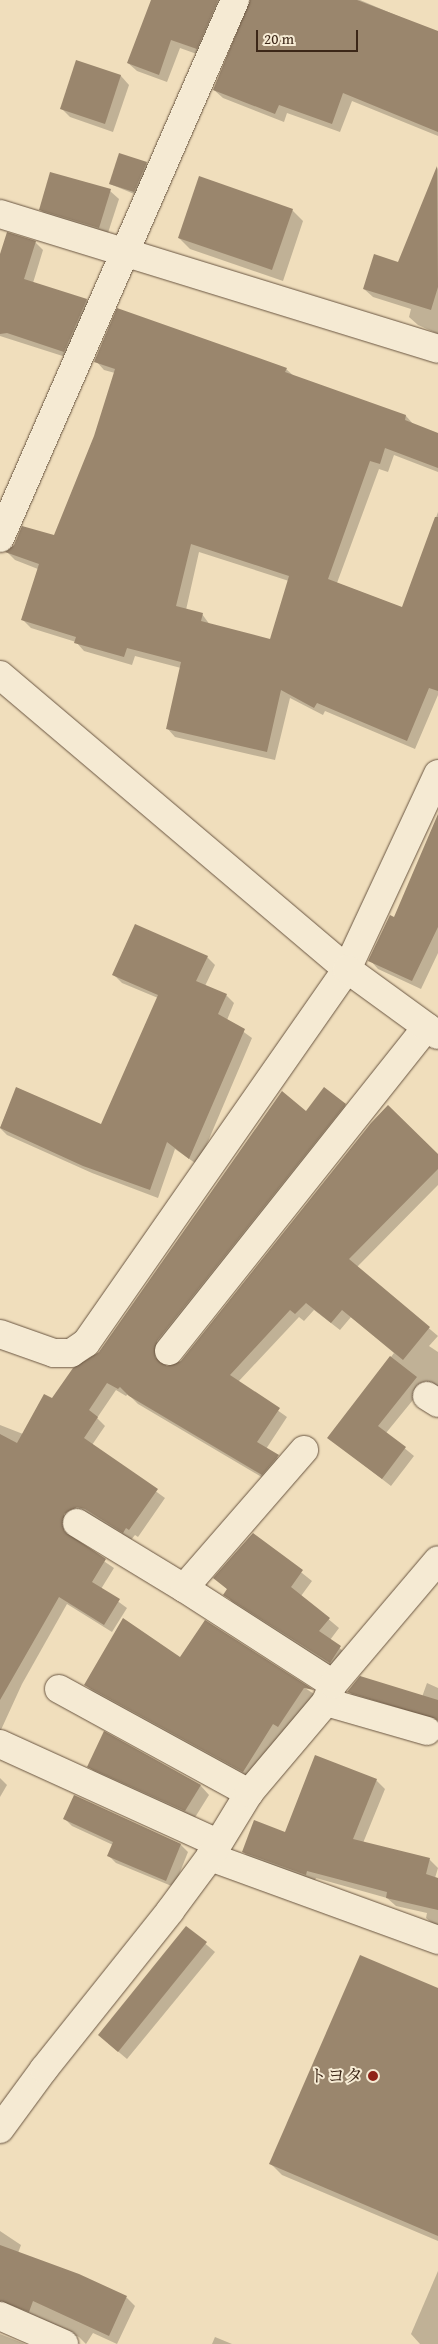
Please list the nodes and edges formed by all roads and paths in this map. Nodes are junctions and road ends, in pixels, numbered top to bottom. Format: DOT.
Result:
graph roads {
  1 [pos="234,0"];
  2 [pos="0,214"];
  3 [pos="123,250"];
  4 [pos="438,349"];
  5 [pos="0,538"];
  6 [pos="0,675"];
  7 [pos="438,774"];
  8 [pos="347,969"];
  9 [pos="433,1031"];
  10 [pos="0,1334"];
  11 [pos="169,1352"];
  12 [pos="304,1450"];
  13 [pos="77,1523"];
  14 [pos="438,1560"];
  15 [pos="184,1588"];
  16 [pos="59,1689"];
  17 [pos="330,1693"];
  18 [pos="427,1731"];
  19 [pos="0,1744"];
  20 [pos="249,1793"];
  21 [pos="213,1850"];
  22 [pos="438,1940"];
  23 [pos="0,2129"];
  24 [pos="0,2316"];
  25 [pos="64,2344"];
  1 -- 3 [label="street"];
  2 -- 3 [label="street"];
  3 -- 4 [label="street"];
  3 -- 5 [label="street"];
  6 -- 8 [label="street"];
  7 -- 8 [label="street"];
  8 -- 9 [label="street"];
  8 -- 10 [label="street"];
  9 -- 11 [label="street"];
  12 -- 15 [label="street"];
  13 -- 15 [label="street"];
  14 -- 17 [label="street"];
  15 -- 17 [label="street"];
  16 -- 20 [label="street"];
  17 -- 18 [label="street"];
  17 -- 20 [label="street"];
  19 -- 21 [label="street"];
  20 -- 21 [label="street"];
  21 -- 22 [label="street"];
  21 -- 23 [label="street"];
  24 -- 25 [label="street"];
}
